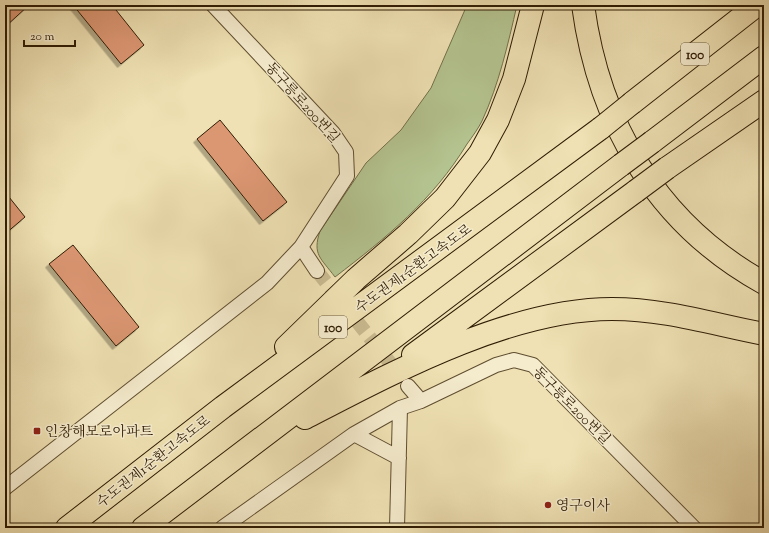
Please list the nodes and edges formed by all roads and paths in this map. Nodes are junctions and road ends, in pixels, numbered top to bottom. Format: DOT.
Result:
graph roads {
  1 [pos="213,5"];
  2 [pos="533,5"];
  3 [pos="583,5"];
  4 [pos="757,5"];
  5 [pos="764,57"];
  6 [pos="764,101"];
  7 [pos="301,247"];
  8 [pos="317,271"];
  9 [pos="764,283"];
  10 [pos="764,334"];
  11 [pos="375,382"];
  12 [pos="408,386"];
  13 [pos="421,401"];
  14 [pos="224,407"];
  15 [pos="400,408"];
  16 [pos="354,434"];
  17 [pos="252,445"];
  18 [pos="399,458"];
  19 [pos="5,488"];
  20 [pos="67,528"];
  21 [pos="143,528"];
  22 [pos="222,528"];
  23 [pos="397,528"];
  24 [pos="694,528"];
  1 -- 7 [label="street, 동구릉로200번길"];
  2 -- 14 [label="highway"];
  3 -- 9 [label="highway"];
  4 -- 14 [label="highway, 수도권제1순환고속도로 / 100, bridge"];
  5 -- 17 [label="highway, bridge"];
  6 -- 11 [label="highway, bridge"];
  7 -- 8 [label="street"];
  7 -- 19 [label="street, 동구릉로200번길"];
  10 -- 11 [label="highway"];
  11 -- 17 [label="highway"];
  12 -- 13 [label="street"];
  13 -- 15 [label="street, 동구릉로200번길"];
  13 -- 24 [label="street, 동구릉로200번길"];
  14 -- 20 [label="highway, 수도권제1순환고속도로 / 100"];
  15 -- 16 [label="street, 동구릉로200번길"];
  15 -- 18 [label="street"];
  16 -- 18 [label="street"];
  16 -- 22 [label="street, 동구릉로200번길"];
  17 -- 21 [label="highway"];
  18 -- 23 [label="street"];
}
